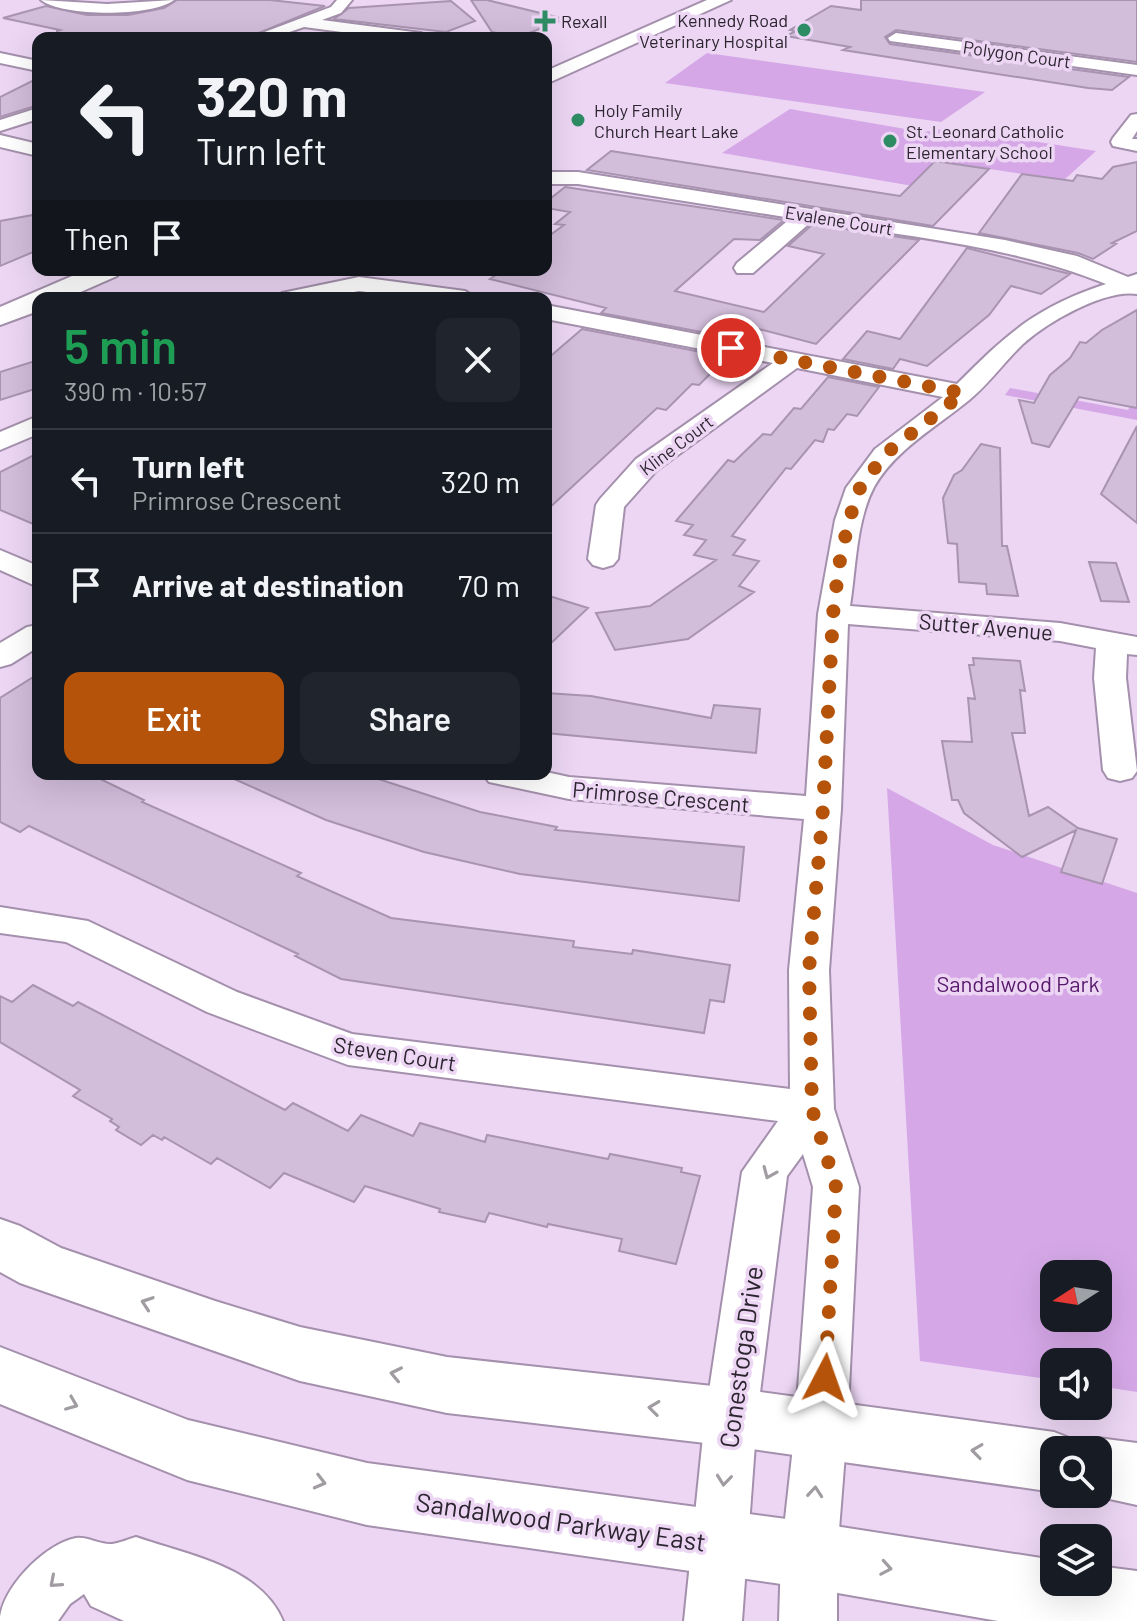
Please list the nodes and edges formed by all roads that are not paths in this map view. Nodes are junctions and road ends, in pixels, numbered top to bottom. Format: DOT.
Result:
graph roads {
  1 [pos="48,0"];
  2 [pos="167,0"];
  3 [pos="345,0"];
  4 [pos="722,0"];
  5 [pos="304,22"];
  6 [pos="275,32"];
  7 [pos="377,32"];
  8 [pos="896,38"];
  9 [pos="0,58"];
  10 [pos="32,65"];
  11 [pos="1137,70"];
  12 [pos="552,75"];
  13 [pos="32,115"];
  14 [pos="1137,119"];
  15 [pos="0,126"];
  16 [pos="0,141"];
  17 [pos="1121,146"];
  18 [pos="32,149"];
  19 [pos="1137,156"];
  20 [pos="552,178"];
  21 [pos="807,215"];
  22 [pos="745,268"];
  23 [pos="94,276"];
  24 [pos="1134,285"];
  25 [pos="58,292"];
  26 [pos="320,292"];
  27 [pos="420,292"];
  28 [pos="32,304"];
  29 [pos="552,313"];
  30 [pos="0,317"];
  31 [pos="793,360"];
  32 [pos="963,393"];
  33 [pos="32,427"];
  34 [pos="0,442"];
  35 [pos="0,559"];
  36 [pos="603,559"];
  37 [pos="32,575"];
  38 [pos="833,614"];
  39 [pos="32,638"];
  40 [pos="1124,642"];
  41 [pos="0,657"];
  42 [pos="1120,770"];
  43 [pos="530,780"];
  44 [pos="823,809"];
  45 [pos="0,920"];
  46 [pos="812,1109"];
  47 [pos="0,1243"];
  48 [pos="0,1375"];
  49 [pos="731,1417"];
  50 [pos="821,1429"];
  51 [pos="1040,1460"];
  52 [pos="1112,1470"];
  53 [pos="1137,1474"];
  54 [pos="717,1544"];
  55 [pos="809,1555"];
  56 [pos="111,1572"];
  57 [pos="1137,1606"];
  58 [pos="24,1621"];
  59 [pos="189,1621"];
  60 [pos="254,1621"];
  61 [pos="713,1621"];
  62 [pos="808,1621"];
  1 -- 2 [label="street"];
  3 -- 5 [label="street"];
  4 -- 12 [label="main road"];
  5 -- 6 [label="street"];
  5 -- 7 [label="street"];
  8 -- 11 [label="street, Polygon Court"];
  9 -- 10 [label="street"];
  13 -- 15 [label="street"];
  14 -- 17 [label="street"];
  16 -- 18 [label="street"];
  17 -- 19 [label="street"];
  20 -- 21 [label="street, Evalene Court"];
  21 -- 22 [label="street"];
  21 -- 24 [label="street, Evalene Court"];
  23 -- 25 [label="main road"];
  24 -- 32 [label="street"];
  26 -- 27 [label="street"];
  28 -- 30 [label="main road"];
  29 -- 31 [label="street"];
  31 -- 32 [label="street"];
  31 -- 36 [label="street, Kline Court"];
  32 -- 38 [label="street"];
  33 -- 34 [label="street"];
  35 -- 37 [label="street"];
  38 -- 40 [label="street, Sutter Avenue"];
  38 -- 44 [label="street"];
  39 -- 41 [label="street"];
  40 -- 42 [label="street"];
  43 -- 44 [label="street, Primrose Crescent"];
  44 -- 46 [label="street"];
  45 -- 46 [label="street, Steven Court"];
  46 -- 49 [label="street, Conestoga Drive, one-way"];
  46 -- 50 [label="street"];
  49 -- 47 [label="main road, one-way"];
  48 -- 54 [label="main road, Sandalwood Parkway East, one-way"];
  49 -- 50 [label="main road"];
  49 -- 54 [label="street, Conestoga Drive, one-way"];
  51 -- 50 [label="main road, one-way"];
  55 -- 50 [label="street, one-way"];
  52 -- 53 [label="main road"];
  54 -- 55 [label="main road, Sandalwood Parkway East"];
  54 -- 61 [label="street, Conestoga Drive"];
  55 -- 57 [label="main road, Sandalwood Parkway East, one-way"];
  55 -- 62 [label="street"];
  56 -- 58 [label="street, one-way"];
  56 -- 59 [label="street"];
  56 -- 60 [label="street"];
}
